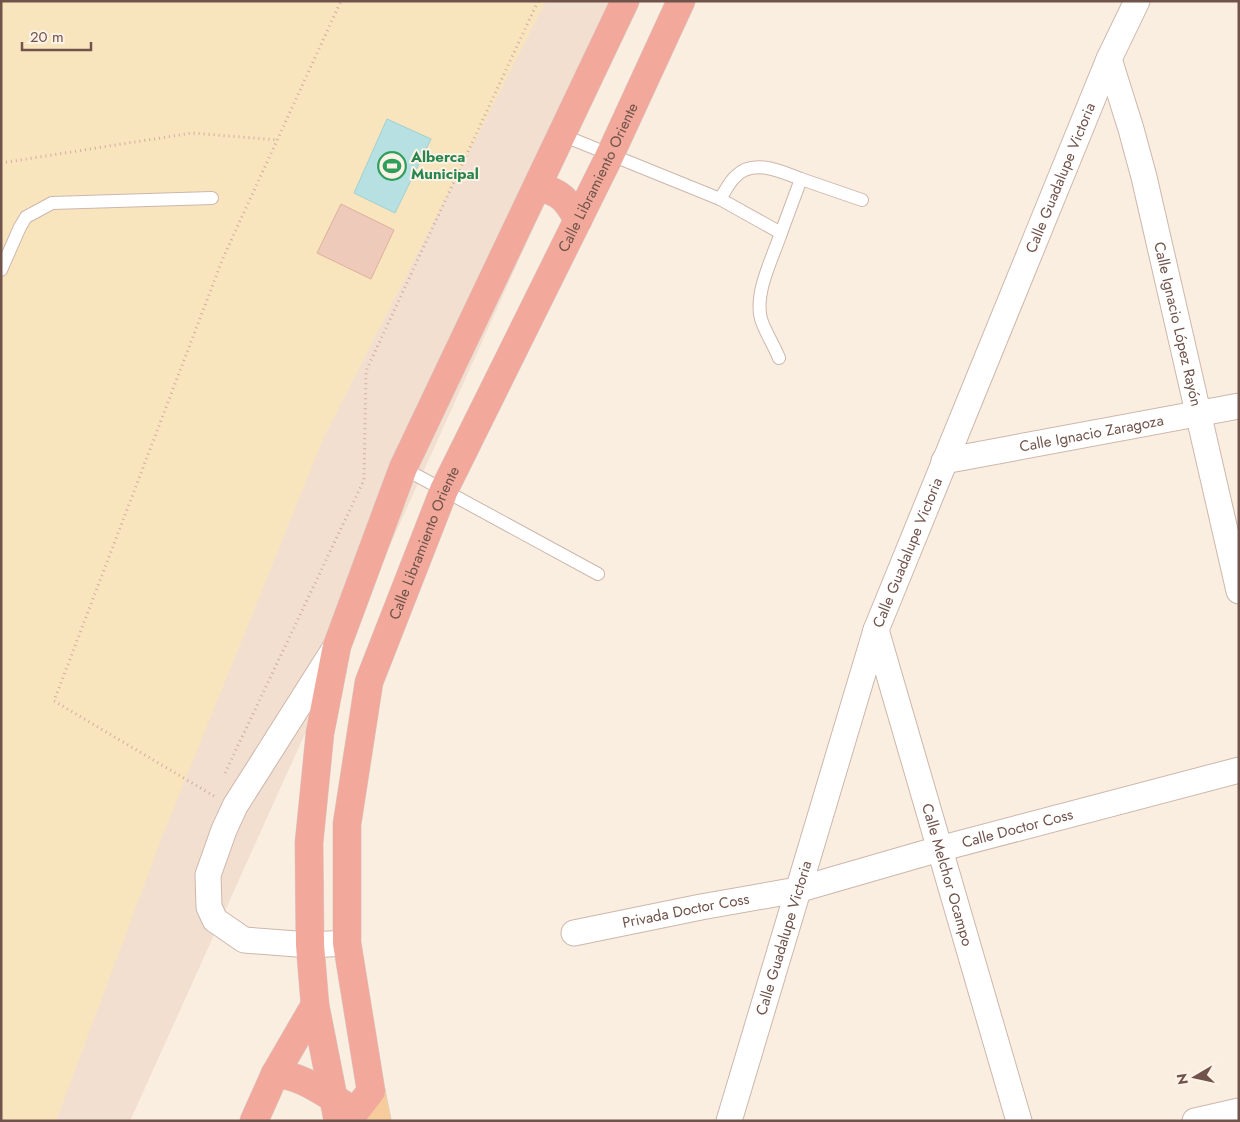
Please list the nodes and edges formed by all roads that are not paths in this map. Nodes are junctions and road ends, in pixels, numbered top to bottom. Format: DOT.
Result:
graph roads {
  1 [pos="625,1"];
  2 [pos="681,1"];
  3 [pos="1137,1"];
  4 [pos="1109,59"];
  5 [pos="562,135"];
  6 [pos="610,155"];
  7 [pos="801,179"];
  8 [pos="538,187"];
  9 [pos="212,198"];
  10 [pos="720,199"];
  11 [pos="862,200"];
  12 [pos="578,220"];
  13 [pos="781,233"];
  14 [pos="1,270"];
  15 [pos="780,358"];
  16 [pos="1239,406"];
  17 [pos="1198,415"];
  18 [pos="944,461"];
  19 [pos="403,468"];
  20 [pos="444,490"];
  21 [pos="598,574"];
  22 [pos="1239,591"];
  23 [pos="876,630"];
  24 [pos="337,646"];
  25 [pos="1239,770"];
  26 [pos="939,849"];
  27 [pos="797,890"];
  28 [pos="574,933"];
  29 [pos="347,943"];
  30 [pos="310,945"];
  31 [pos="315,1005"];
  32 [pos="275,1074"];
  33 [pos="1239,1110"];
  34 [pos="351,1116"];
  35 [pos="254,1121"];
  36 [pos="729,1121"];
  37 [pos="1019,1121"];
  38 [pos="1195,1121"];
  1 -- 5 [label="highway"];
  2 -- 6 [label="highway, Calle Libramiento Oriente"];
  3 -- 4 [label="street, Calle Guadalupe Victoria"];
  4 -- 17 [label="street, Calle Ignacio López Rayón"];
  4 -- 18 [label="street, Calle Guadalupe Victoria"];
  5 -- 6 [label="lane"];
  5 -- 8 [label="highway"];
  6 -- 10 [label="lane"];
  6 -- 12 [label="highway, Calle Libramiento Oriente"];
  7 -- 10 [label="lane"];
  7 -- 11 [label="lane"];
  7 -- 13 [label="lane"];
  8 -- 12 [label="highway"];
  8 -- 19 [label="highway"];
  9 -- 14 [label="lane"];
  10 -- 13 [label="lane"];
  12 -- 20 [label="highway, Calle Libramiento Oriente"];
  13 -- 15 [label="lane"];
  16 -- 17 [label="street, Calle Ignacio Zaragoza"];
  17 -- 18 [label="street, Calle Ignacio Zaragoza"];
  17 -- 22 [label="street, Calle Ignacio López Rayón"];
  18 -- 23 [label="street, Calle Guadalupe Victoria"];
  19 -- 20 [label="lane"];
  19 -- 24 [label="highway"];
  20 -- 21 [label="lane"];
  20 -- 29 [label="highway, Calle Libramiento Oriente"];
  23 -- 26 [label="street, Calle Melchor Ocampo"];
  23 -- 27 [label="street, Calle Guadalupe Victoria"];
  24 -- 30 [label="highway"];
  24 -- 30 [label="street"];
  25 -- 26 [label="street, Calle Doctor Coss"];
  26 -- 27 [label="street, Calle Doctor Coss"];
  26 -- 37 [label="street, Calle Melchor Ocampo"];
  27 -- 28 [label="street, Privada Doctor Coss"];
  27 -- 36 [label="street, Calle Guadalupe Victoria"];
  29 -- 30 [label="street"];
  29 -- 34 [label="highway, Calle Libramiento Oriente"];
  30 -- 31 [label="highway"];
  31 -- 32 [label="highway"];
  31 -- 34 [label="highway"];
  32 -- 34 [label="highway"];
  32 -- 35 [label="highway"];
  33 -- 38 [label="street"];
}
